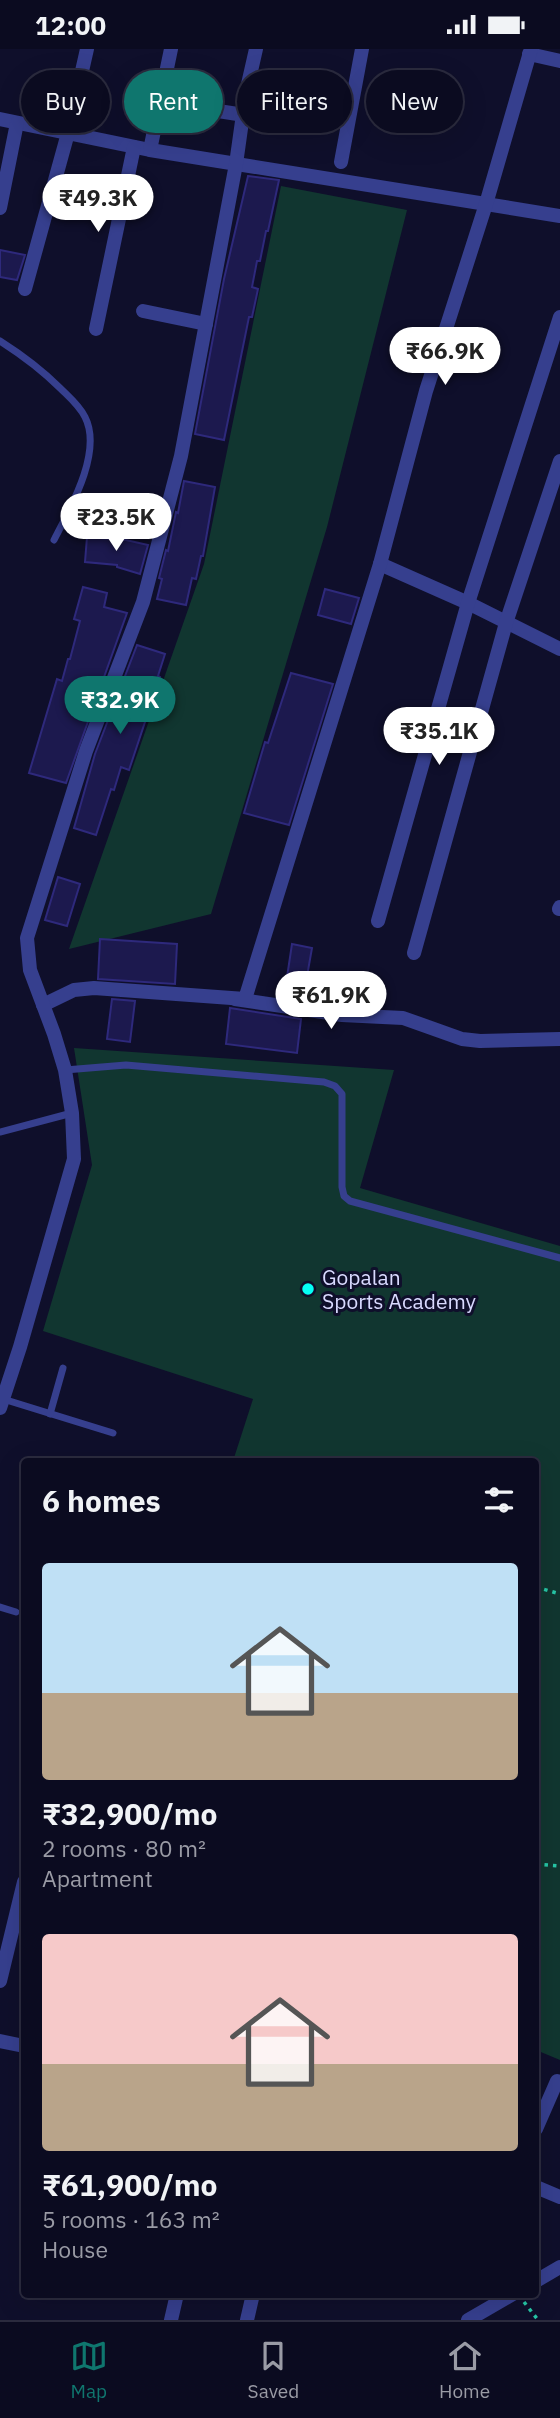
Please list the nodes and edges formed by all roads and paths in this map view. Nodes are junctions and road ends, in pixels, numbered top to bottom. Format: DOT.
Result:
graph roads {
  1 [pos="87,49"];
  2 [pos="171,49"];
  3 [pos="256,49"];
  4 [pos="362,49"];
  5 [pos="530,52"];
  6 [pos="560,61"];
  7 [pos="82,70"];
  8 [pos="167,70"];
  9 [pos="252,70"];
  10 [pos="0,119"];
  11 [pos="18,123"];
  12 [pos="21,124"];
  13 [pos="68,133"];
  14 [pos="154,133"];
  15 [pos="241,133"];
  16 [pos="134,147"];
  17 [pos="150,150"];
  18 [pos="341,162"];
  19 [pos="236,164"];
  20 [pos="486,204"];
  21 [pos="0,208"];
  22 [pos="560,216"];
  23 [pos="25,289"];
  24 [pos="142,311"];
  25 [pos="560,317"];
  26 [pos="206,324"];
  27 [pos="96,329"];
  28 [pos="0,341"];
  29 [pos="560,461"];
  30 [pos="54,540"];
  31 [pos="380,564"];
  32 [pos="468,603"];
  33 [pos="506,623"];
  34 [pos="560,649"];
  35 [pos="378,921"];
  36 [pos="414,953"];
  37 [pos="234,998"];
  38 [pos="44,1005"];
  39 [pos="560,1039"];
  40 [pos="65,1070"];
  41 [pos="72,1113"];
  42 [pos="0,1132"];
  43 [pos="560,1258"];
  44 [pos="63,1368"];
  45 [pos="1,1404"];
  46 [pos="50,1414"];
  47 [pos="113,1433"];
  48 [pos="539,1588"];
  49 [pos="560,1594"];
  50 [pos="0,1607"];
  51 [pos="16,1612"];
  52 [pos="539,1864"];
  53 [pos="560,1866"];
  54 [pos="21,1894"];
  55 [pos="0,1981"];
  56 [pos="0,2041"];
  57 [pos="21,2045"];
  58 [pos="557,2081"];
  59 [pos="539,2122"];
  60 [pos="539,2188"];
  61 [pos="560,2197"];
  62 [pos="560,2267"];
  63 [pos="539,2279"];
  64 [pos="176,2298"];
  65 [pos="252,2298"];
  66 [pos="506,2298"];
  67 [pos="523,2298"];
  68 [pos="171,2320"];
  69 [pos="247,2320"];
  70 [pos="468,2320"];
  71 [pos="538,2320"];
  1 -- 7 [label="street"];
  2 -- 8 [label="street"];
  3 -- 9 [label="street"];
  4 -- 18 [label="street"];
  5 -- 6 [label="street"];
  5 -- 20 [label="street"];
  10 -- 11 [label="street"];
  11 -- 12 [label="street"];
  11 -- 21 [label="street"];
  13 -- 16 [label="street"];
  13 -- 23 [label="street"];
  14 -- 17 [label="street"];
  15 -- 19 [label="street"];
  16 -- 17 [label="street"];
  16 -- 27 [label="street"];
  17 -- 19 [label="street"];
  19 -- 20 [label="street"];
  19 -- 26 [label="street"];
  20 -- 22 [label="street"];
  20 -- 31 [label="street"];
  24 -- 26 [label="street"];
  25 -- 32 [label="street"];
  26 -- 38 [label="street"];
  28 -- 30 [label="lane"];
  29 -- 33 [label="street"];
  31 -- 32 [label="street"];
  31 -- 37 [label="street"];
  32 -- 33 [label="street"];
  32 -- 35 [label="street"];
  33 -- 34 [label="street"];
  33 -- 36 [label="street"];
  37 -- 38 [label="street"];
  37 -- 39 [label="street"];
  38 -- 40 [label="street"];
  40 -- 41 [label="street"];
  40 -- 43 [label="lane"];
  41 -- 42 [label="lane"];
  41 -- 45 [label="street"];
  44 -- 46 [label="lane"];
  45 -- 46 [label="lane"];
  46 -- 47 [label="lane"];
  48 -- 49 [label="path"];
  50 -- 51 [label="lane"];
  52 -- 53 [label="path"];
  54 -- 55 [label="street"];
  56 -- 57 [label="street"];
  58 -- 59 [label="street"];
  60 -- 61 [label="street"];
  62 -- 63 [label="street"];
  64 -- 68 [label="street"];
  65 -- 69 [label="street"];
  66 -- 70 [label="street"];
  67 -- 71 [label="path"];
}
